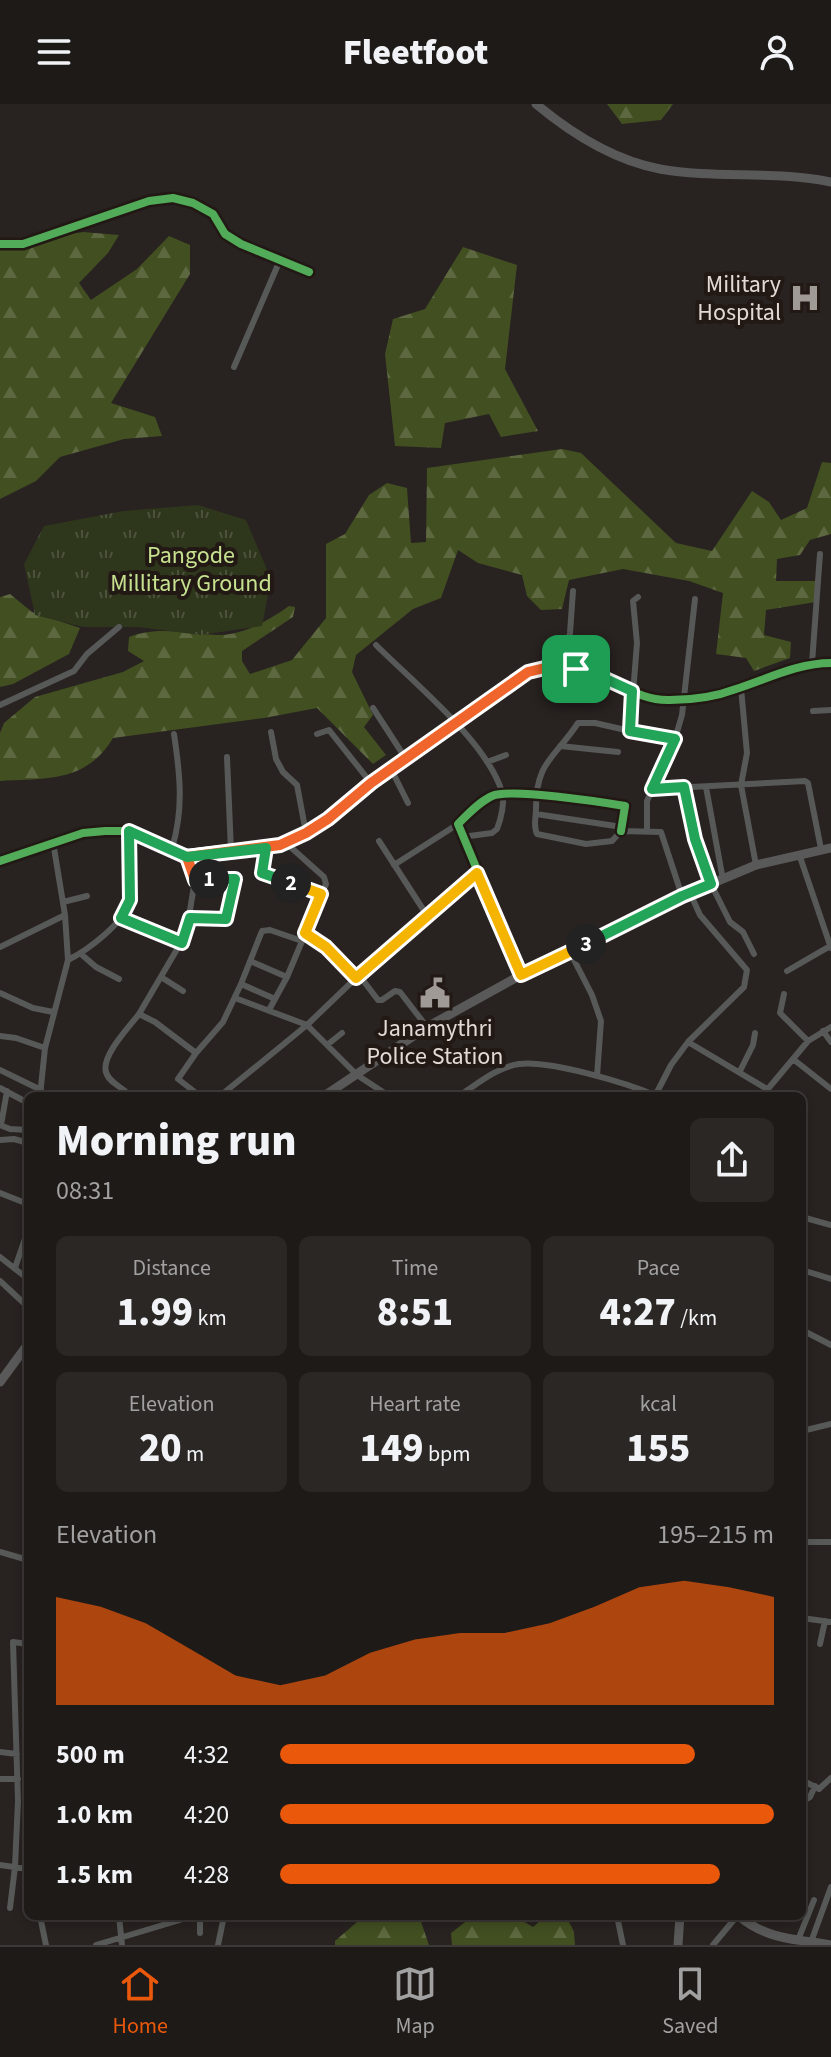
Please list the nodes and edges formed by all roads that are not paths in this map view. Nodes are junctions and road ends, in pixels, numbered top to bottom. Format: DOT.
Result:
graph roads {
  1 [pos="536,104"];
  2 [pos="831,182"];
  3 [pos="0,244"];
  4 [pos="280,260"];
  5 [pos="309,272"];
  6 [pos="234,367"];
  7 [pos="820,554"];
  8 [pos="573,591"];
  9 [pos="638,597"];
  10 [pos="695,599"];
  11 [pos="803,623"];
  12 [pos="814,625"];
  13 [pos="119,627"];
  14 [pos="376,645"];
  15 [pos="812,663"];
  16 [pos="831,663"];
  17 [pos="563,668"];
  18 [pos="741,688"];
  19 [pos="632,691"];
  20 [pos="682,700"];
  21 [pos="0,705"];
  22 [pos="373,708"];
  23 [pos="831,710"];
  24 [pos="813,711"];
  25 [pos="455,723"];
  26 [pos="630,731"];
  27 [pos="271,732"];
  28 [pos="174,734"];
  29 [pos="317,734"];
  30 [pos="675,739"];
  31 [pos="560,746"];
  32 [pos="618,752"];
  33 [pos="506,755"];
  34 [pos="227,757"];
  35 [pos="406,759"];
  36 [pos="487,762"];
  37 [pos="391,769"];
  38 [pos="371,783"];
  39 [pos="741,785"];
  40 [pos="684,787"];
  41 [pos="706,787"];
  42 [pos="652,789"];
  43 [pos="503,793"];
  44 [pos="536,795"];
  45 [pos="408,803"];
  46 [pos="536,814"];
  47 [pos="458,824"];
  48 [pos="622,829"];
  49 [pos="129,831"];
  50 [pos="647,831"];
  51 [pos="306,833"];
  52 [pos="462,837"];
  53 [pos="379,841"];
  54 [pos="53,842"];
  55 [pos="286,843"];
  56 [pos="172,848"];
  57 [pos="266,848"];
  58 [pos="826,848"];
  59 [pos="231,851"];
  60 [pos="799,854"];
  61 [pos="187,857"];
  62 [pos="0,861"];
  63 [pos="394,865"];
  64 [pos="756,865"];
  65 [pos="477,873"];
  66 [pos="195,880"];
  67 [pos="723,880"];
  68 [pos="711,884"];
  69 [pos="321,894"];
  70 [pos="686,894"];
  71 [pos="87,896"];
  72 [pos="63,902"];
  73 [pos="65,915"];
  74 [pos="428,917"];
  75 [pos="121,918"];
  76 [pos="190,918"];
  77 [pos="305,933"];
  78 [pos="302,941"];
  79 [pos="182,943"];
  80 [pos="0,946"];
  81 [pos="831,947"];
  82 [pos="570,952"];
  83 [pos="81,954"];
  84 [pos="754,954"];
  85 [pos="68,960"];
  86 [pos="250,961"];
  87 [pos="787,971"];
  88 [pos="521,975"];
  89 [pos="161,977"];
  90 [pos="287,977"];
  91 [pos="358,977"];
  92 [pos="119,979"];
  93 [pos="241,984"];
  94 [pos="183,991"];
  95 [pos="0,993"];
  96 [pos="784,994"];
  97 [pos="235,998"];
  98 [pos="275,999"];
  99 [pos="269,1010"];
  100 [pos="53,1012"];
  101 [pos="139,1014"];
  102 [pos="307,1025"];
  103 [pos="427,1027"];
  104 [pos="831,1027"];
  105 [pos="823,1031"];
  106 [pos="342,1033"];
  107 [pos="755,1033"];
  108 [pos="0,1036"];
  109 [pos="808,1041"];
  110 [pos="688,1042"];
  111 [pos="831,1042"];
  112 [pos="327,1045"];
  113 [pos="45,1048"];
  114 [pos="196,1053"];
  115 [pos="793,1059"];
  116 [pos="0,1070"];
  117 [pos="740,1071"];
  118 [pos="357,1075"];
  119 [pos="597,1076"];
  120 [pos="629,1086"];
  121 [pos="4,1089"];
  122 [pos="767,1089"];
  123 [pos="831,1089"];
  124 [pos="125,1091"];
  125 [pos="39,1092"];
  126 [pos="41,1092"];
  127 [pos="195,1092"];
  128 [pos="225,1092"];
  129 [pos="330,1092"];
  130 [pos="383,1092"];
  131 [pos="465,1092"];
  132 [pos="628,1092"];
  133 [pos="645,1092"];
  134 [pos="658,1092"];
  135 [pos="765,1092"];
  136 [pos="24,1101"];
  137 [pos="0,1125"];
  138 [pos="24,1130"];
  139 [pos="0,1140"];
  140 [pos="24,1142"];
  141 [pos="0,1193"];
  142 [pos="24,1202"];
  143 [pos="806,1218"];
  144 [pos="831,1225"];
  145 [pos="24,1242"];
  146 [pos="0,1257"];
  147 [pos="15,1268"];
  148 [pos="806,1271"];
  149 [pos="24,1276"];
  150 [pos="831,1279"];
  151 [pos="0,1281"];
  152 [pos="24,1303"];
  153 [pos="806,1332"];
  154 [pos="831,1345"];
  155 [pos="24,1352"];
  156 [pos="0,1382"];
  157 [pos="831,1424"];
  158 [pos="806,1430"];
  159 [pos="806,1542"];
  160 [pos="831,1542"];
  161 [pos="0,1552"];
  162 [pos="24,1559"];
  163 [pos="806,1619"];
  164 [pos="828,1622"];
  165 [pos="24,1643"];
  166 [pos="820,1644"];
  167 [pos="0,1752"];
  168 [pos="17,1754"];
  169 [pos="831,1778"];
  170 [pos="0,1779"];
  171 [pos="18,1779"];
  172 [pos="806,1782"];
  173 [pos="817,1787"];
  174 [pos="831,1794"];
  175 [pos="806,1800"];
  176 [pos="0,1865"];
  177 [pos="15,1867"];
  178 [pos="24,1868"];
  179 [pos="831,1887"];
  180 [pos="814,1900"];
  181 [pos="10,1908"];
  182 [pos="41,1920"];
  183 [pos="119,1920"];
  184 [pos="182,1920"];
  185 [pos="200,1920"];
  186 [pos="223,1920"];
  187 [pos="618,1920"];
  188 [pos="680,1920"];
  189 [pos="735,1920"];
  190 [pos="743,1920"];
  191 [pos="200,1933"];
  192 [pos="798,1940"];
  193 [pos="122,1941"];
  194 [pos="811,1942"];
  195 [pos="831,1944"];
  196 [pos="46,1945"];
  197 [pos="96,1945"];
  198 [pos="218,1945"];
  199 [pos="623,1945"];
  200 [pos="678,1945"];
  201 [pos="713,1945"];
  1 -- 2 [label="street"];
  3 -- 4 [label="street"];
  4 -- 5 [label="street"];
  4 -- 6 [label="street"];
  7 -- 12 [label="street"];
  8 -- 17 [label="street"];
  9 -- 19 [label="street"];
  10 -- 20 [label="street"];
  11 -- 12 [label="street"];
  12 -- 15 [label="street"];
  13 -- 21 [label="street"];
  14 -- 25 [label="street"];
  15 -- 16 [label="street"];
  15 -- 18 [label="street"];
  17 -- 19 [label="street"];
  17 -- 25 [label="street"];
  18 -- 20 [label="street"];
  18 -- 39 [label="street"];
  19 -- 20 [label="street"];
  19 -- 26 [label="street"];
  20 -- 30 [label="street"];
  22 -- 35 [label="street"];
  23 -- 24 [label="street"];
  25 -- 35 [label="street"];
  25 -- 36 [label="street"];
  26 -- 30 [label="street"];
  26 -- 31 [label="street"];
  27 -- 51 [label="street"];
  28 -- 56 [label="street"];
  29 -- 38 [label="street"];
  30 -- 42 [label="street"];
  31 -- 32 [label="street"];
  31 -- 44 [label="street"];
  33 -- 36 [label="street"];
  34 -- 59 [label="street"];
  35 -- 37 [label="street"];
  36 -- 43 [label="street"];
  37 -- 38 [label="street"];
  37 -- 45 [label="street"];
  38 -- 51 [label="street"];
  39 -- 41 [label="street"];
  39 -- 58 [label="street"];
  39 -- 64 [label="street"];
  40 -- 41 [label="street"];
  40 -- 42 [label="street"];
  40 -- 68 [label="street"];
  41 -- 67 [label="street"];
  42 -- 50 [label="street"];
  43 -- 44 [label="street"];
  43 -- 47 [label="street"];
  43 -- 52 [label="street"];
  44 -- 46 [label="street"];
  44 -- 48 [label="street"];
  46 -- 48 [label="street"];
  46 -- 48 [label="street"];
  47 -- 52 [label="street"];
  47 -- 63 [label="street"];
  48 -- 50 [label="street"];
  49 -- 54 [label="street"];
  49 -- 56 [label="street"];
  49 -- 75 [label="street"];
  50 -- 70 [label="street"];
  51 -- 55 [label="street"];
  52 -- 65 [label="street"];
  53 -- 63 [label="street"];
  54 -- 62 [label="street"];
  54 -- 72 [label="street"];
  55 -- 57 [label="street"];
  55 -- 69 [label="street"];
  56 -- 61 [label="street"];
  57 -- 59 [label="street"];
  57 -- 69 [label="street"];
  58 -- 60 [label="street"];
  59 -- 61 [label="street"];
  60 -- 64 [label="street"];
  60 -- 81 [label="street"];
  61 -- 66 [label="street"];
  63 -- 74 [label="street"];
  64 -- 67 [label="street"];
  65 -- 74 [label="street"];
  65 -- 88 [label="street"];
  66 -- 76 [label="street"];
  66 -- 76 [label="street"];
  67 -- 68 [label="street"];
  68 -- 70 [label="street"];
  68 -- 84 [label="street"];
  69 -- 77 [label="street"];
  70 -- 82 [label="street"];
  70 -- 110 [label="street"];
  71 -- 72 [label="street"];
  72 -- 73 [label="street"];
  73 -- 80 [label="street"];
  73 -- 85 [label="street"];
  74 -- 91 [label="street"];
  75 -- 79 [label="street"];
  75 -- 83 [label="street"];
  76 -- 79 [label="street"];
  77 -- 78 [label="street"];
  77 -- 91 [label="street"];
  78 -- 86 [label="street"];
  78 -- 90 [label="street"];
  79 -- 89 [label="street"];
  81 -- 87 [label="street"];
  82 -- 88 [label="street"];
  82 -- 119 [label="street"];
  83 -- 85 [label="street"];
  83 -- 92 [label="street"];
  85 -- 100 [label="street"];
  86 -- 90 [label="street"];
  86 -- 93 [label="street"];
  88 -- 103 [label="street"];
  89 -- 94 [label="street"];
  89 -- 101 [label="street"];
  90 -- 98 [label="street"];
  91 -- 102 [label="street"];
  91 -- 103 [label="street"];
  93 -- 97 [label="street"];
  93 -- 98 [label="street"];
  95 -- 100 [label="street"];
  96 -- 109 [label="street"];
  97 -- 99 [label="street"];
  97 -- 114 [label="street"];
  98 -- 99 [label="street"];
  99 -- 102 [label="street"];
  100 -- 113 [label="street"];
  101 -- 114 [label="street"];
  101 -- 124 [label="street"];
  102 -- 112 [label="street"];
  102 -- 128 [label="street"];
  103 -- 118 [label="street"];
  104 -- 105 [label="street"];
  105 -- 109 [label="street"];
  105 -- 111 [label="street"];
  106 -- 112 [label="street"];
  107 -- 117 [label="street"];
  108 -- 113 [label="street"];
  109 -- 115 [label="street"];
  110 -- 117 [label="street"];
  110 -- 134 [label="street"];
  112 -- 118 [label="street"];
  113 -- 126 [label="street"];
  114 -- 127 [label="street"];
  115 -- 122 [label="street"];
  115 -- 123 [label="street"];
  116 -- 125 [label="street"];
  117 -- 122 [label="street"];
  118 -- 129 [label="street"];
  118 -- 130 [label="street"];
  119 -- 120 [label="street"];
  119 -- 131 [label="street"];
  120 -- 132 [label="street"];
  120 -- 133 [label="street"];
  121 -- 136 [label="street"];
  121 -- 137 [label="street"];
  122 -- 135 [label="street"];
  137 -- 138 [label="street"];
  139 -- 140 [label="street"];
  141 -- 142 [label="street"];
  143 -- 144 [label="street"];
  145 -- 147 [label="street"];
  146 -- 147 [label="street"];
  147 -- 149 [label="street"];
  148 -- 150 [label="street"];
  151 -- 152 [label="street"];
  153 -- 154 [label="street"];
  155 -- 156 [label="street"];
  157 -- 158 [label="street"];
  159 -- 160 [label="street"];
  161 -- 162 [label="street"];
  163 -- 164 [label="street"];
  164 -- 166 [label="street"];
  165 -- 168 [label="street"];
  167 -- 168 [label="street"];
  168 -- 171 [label="street"];
  169 -- 173 [label="street"];
  170 -- 171 [label="street"];
  171 -- 177 [label="street"];
  172 -- 173 [label="street"];
  173 -- 174 [label="street"];
  173 -- 175 [label="street"];
  176 -- 177 [label="street"];
  177 -- 178 [label="street"];
  177 -- 181 [label="street"];
  179 -- 194 [label="street"];
  180 -- 192 [label="street"];
  182 -- 196 [label="street"];
  183 -- 193 [label="street"];
  184 -- 193 [label="street"];
  185 -- 191 [label="street"];
  186 -- 198 [label="street"];
  187 -- 199 [label="street"];
  188 -- 200 [label="street"];
  189 -- 201 [label="street"];
  190 -- 192 [label="street"];
  192 -- 194 [label="street"];
  193 -- 197 [label="street"];
  194 -- 195 [label="street"];
}
